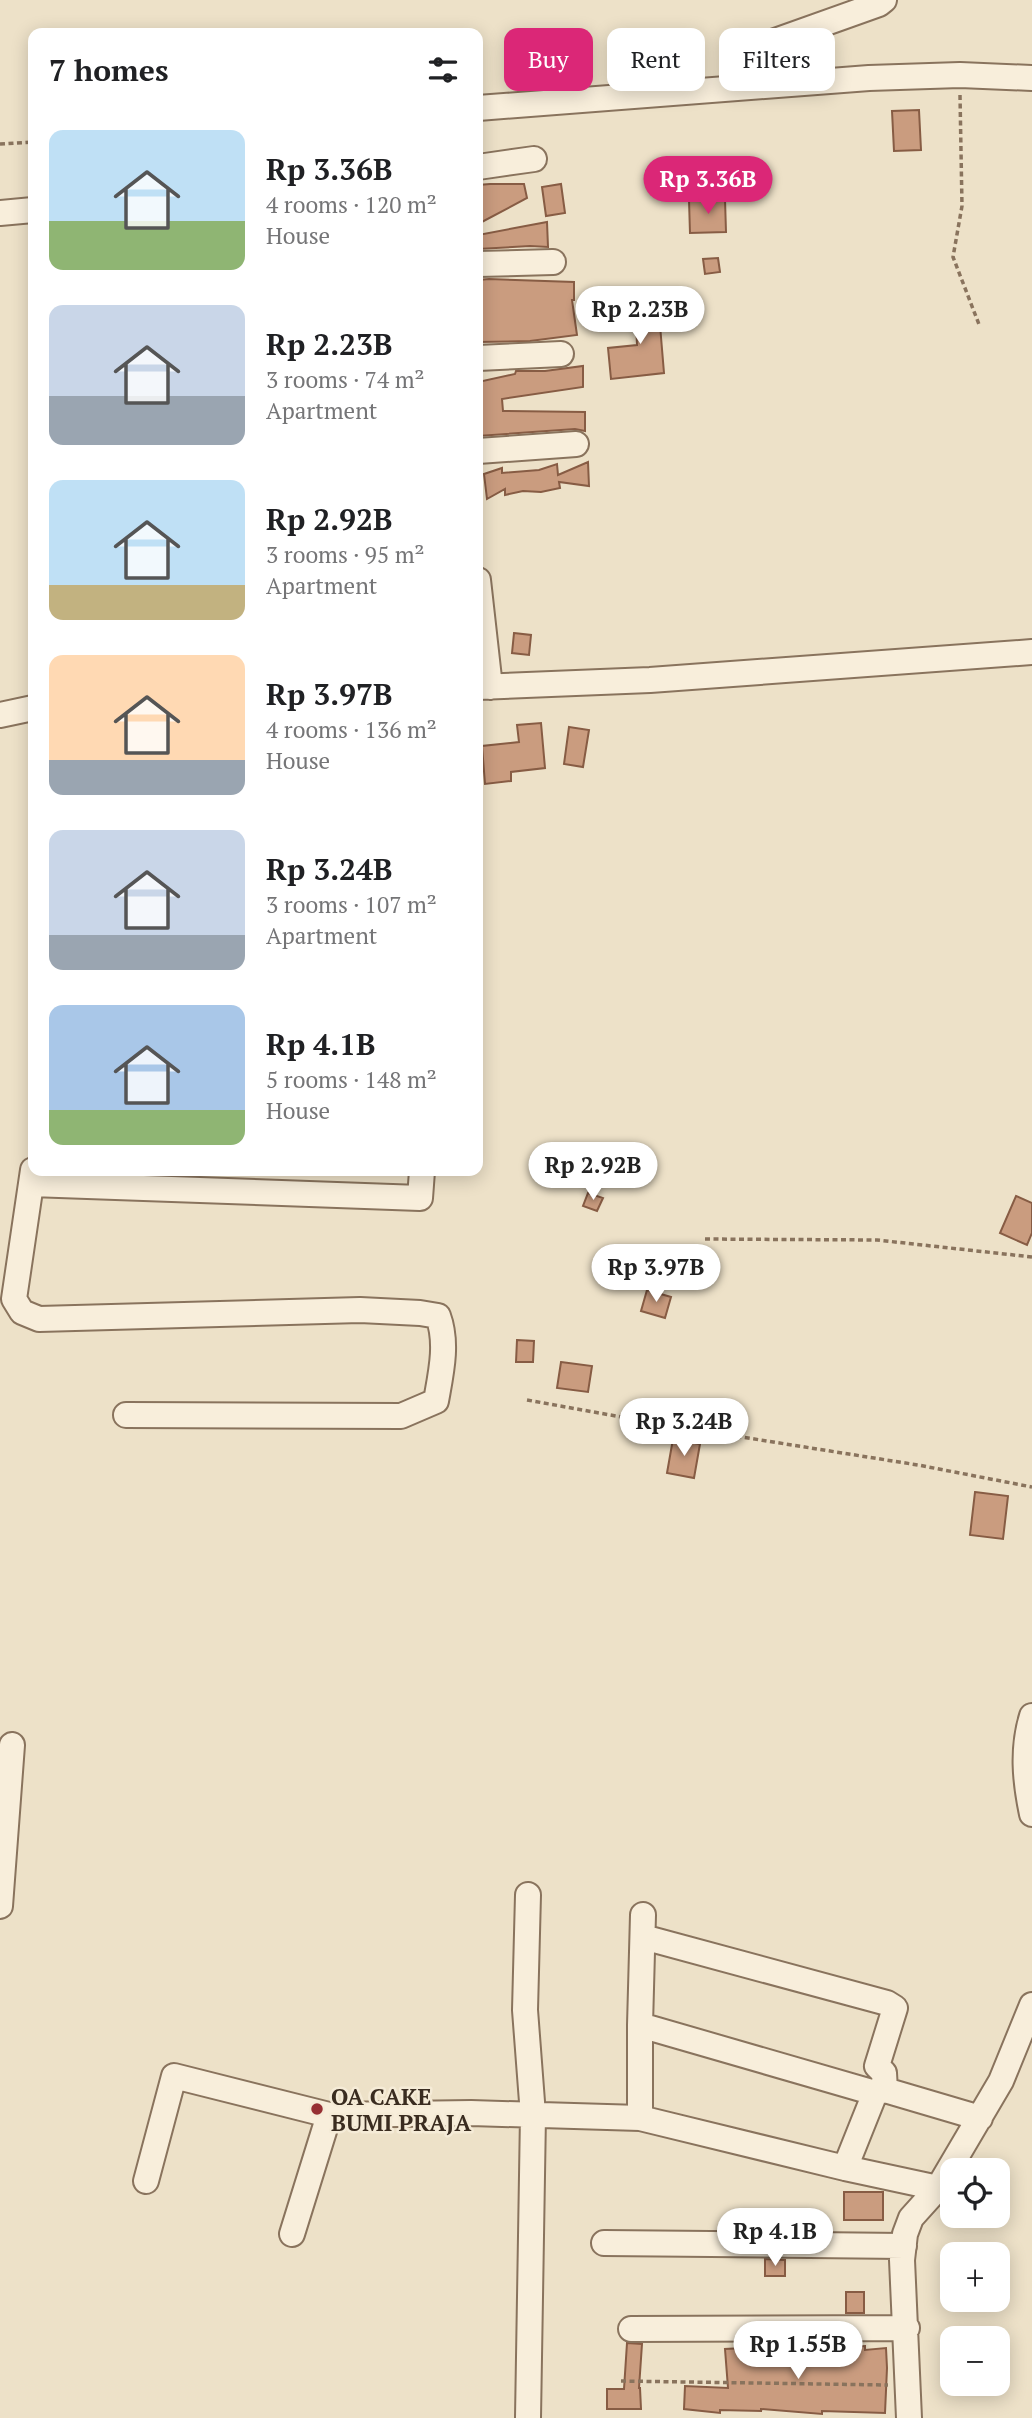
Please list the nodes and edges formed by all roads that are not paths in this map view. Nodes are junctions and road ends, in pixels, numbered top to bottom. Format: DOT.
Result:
graph roads {
  1 [pos="884,0"];
  2 [pos="813,28"];
  3 [pos="1032,78"];
  4 [pos="835,80"];
  5 [pos="719,88"];
  6 [pos="483,108"];
  7 [pos="534,159"];
  8 [pos="483,166"];
  9 [pos="28,211"];
  10 [pos="0,214"];
  11 [pos="553,262"];
  12 [pos="483,264"];
  13 [pos="561,354"];
  14 [pos="483,358"];
  15 [pos="576,444"];
  16 [pos="483,451"];
  17 [pos="1032,652"];
  18 [pos="483,669"];
  19 [pos="484,687"];
  20 [pos="28,709"];
  21 [pos="0,715"];
  22 [pos="422,1176"];
  23 [pos="32,1177"];
  24 [pos="126,1415"];
  25 [pos="1032,1716"];
  26 [pos="12,1745"];
  27 [pos="1032,1814"];
  28 [pos="528,1895"];
  29 [pos="0,1906"];
  30 [pos="1032,2005"];
  31 [pos="640,2025"];
  32 [pos="880,2091"];
  33 [pos="329,2115"];
  34 [pos="533,2115"];
  35 [pos="640,2118"];
  36 [pos="980,2118"];
  37 [pos="845,2168"];
  38 [pos="146,2181"];
  39 [pos="937,2188"];
  40 [pos="292,2234"];
  41 [pos="604,2243"];
  42 [pos="904,2246"];
  43 [pos="907,2328"];
  44 [pos="631,2329"];
  45 [pos="528,2418"];
  46 [pos="909,2418"];
  1 -- 2 [label="street"];
  3 -- 4 [label="street"];
  5 -- 6 [label="street"];
  7 -- 8 [label="street"];
  9 -- 10 [label="street"];
  11 -- 12 [label="street"];
  13 -- 14 [label="street"];
  15 -- 16 [label="street"];
  17 -- 19 [label="street"];
  18 -- 19 [label="street"];
  20 -- 21 [label="street"];
  22 -- 23 [label="street"];
  23 -- 24 [label="street"];
  25 -- 27 [label="street"];
  26 -- 29 [label="street"];
  28 -- 34 [label="street"];
  30 -- 36 [label="street"];
  31 -- 32 [label="street"];
  31 -- 32 [label="street"];
  31 -- 35 [label="street"];
  32 -- 36 [label="street"];
  32 -- 37 [label="street"];
  33 -- 34 [label="street"];
  33 -- 38 [label="street"];
  33 -- 40 [label="street"];
  34 -- 35 [label="street"];
  34 -- 45 [label="street"];
  35 -- 37 [label="street"];
  36 -- 39 [label="street"];
  37 -- 39 [label="street"];
  39 -- 42 [label="street"];
  41 -- 42 [label="street"];
  42 -- 43 [label="street"];
  43 -- 44 [label="street"];
  43 -- 46 [label="street"];
}
